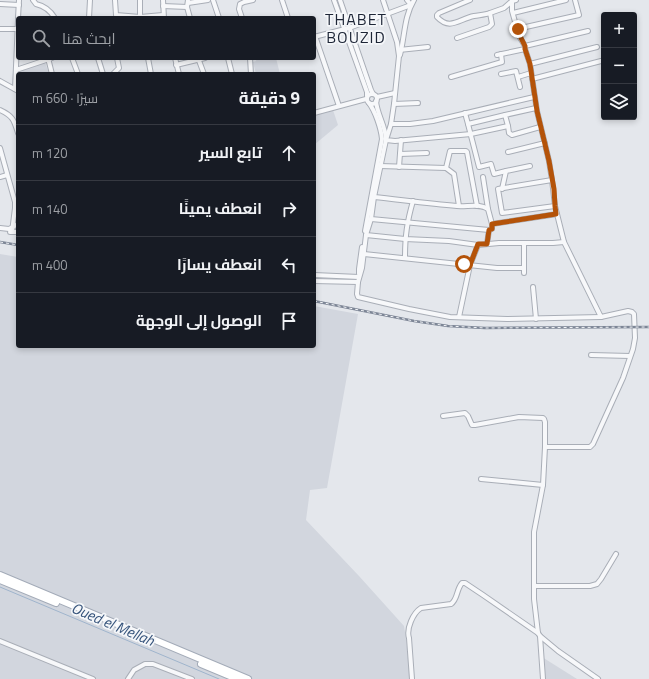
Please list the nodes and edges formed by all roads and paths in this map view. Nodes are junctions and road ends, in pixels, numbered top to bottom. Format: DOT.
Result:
graph roads {
  1 [pos="19,0"];
  2 [pos="33,0"];
  3 [pos="90,0"];
  4 [pos="115,0"];
  5 [pos="140,0"];
  6 [pos="163,0"];
  7 [pos="208,0"];
  8 [pos="213,0"];
  9 [pos="253,0"];
  10 [pos="282,0"];
  11 [pos="334,0"];
  12 [pos="340,0"];
  13 [pos="383,0"];
  14 [pos="407,0"];
  15 [pos="414,0"];
  16 [pos="470,0"];
  17 [pos="513,0"];
  18 [pos="566,0"];
  19 [pos="576,0"];
  20 [pos="188,3"];
  21 [pos="0,4"];
  22 [pos="19,5"];
  23 [pos="411,5"];
  24 [pos="163,6"];
  25 [pos="490,13"];
  26 [pos="512,13"];
  27 [pos="387,14"];
  28 [pos="18,16"];
  29 [pos="53,16"];
  30 [pos="89,16"];
  31 [pos="128,16"];
  32 [pos="140,16"];
  33 [pos="164,16"];
  34 [pos="190,16"];
  35 [pos="218,16"];
  36 [pos="242,16"];
  37 [pos="287,16"];
  38 [pos="349,28"];
  39 [pos="0,29"];
  40 [pos="16,29"];
  41 [pos="344,29"];
  42 [pos="518,29"];
  43 [pos="588,32"];
  44 [pos="316,36"];
  45 [pos="457,38"];
  46 [pos="316,39"];
  47 [pos="428,47"];
  48 [pos="525,48"];
  49 [pos="597,48"];
  50 [pos="400,50"];
  51 [pos="16,60"];
  52 [pos="44,60"];
  53 [pos="49,60"];
  54 [pos="73,60"];
  55 [pos="99,60"];
  56 [pos="117,60"];
  57 [pos="148,60"];
  58 [pos="175,60"];
  59 [pos="194,60"];
  60 [pos="199,60"];
  61 [pos="228,60"];
  62 [pos="250,60"];
  63 [pos="601,61"];
  64 [pos="176,64"];
  65 [pos="530,64"];
  66 [pos="16,70"];
  67 [pos="52,72"];
  68 [pos="77,72"];
  69 [pos="102,72"];
  70 [pos="115,72"];
  71 [pos="152,72"];
  72 [pos="178,72"];
  73 [pos="203,72"];
  74 [pos="232,72"];
  75 [pos="251,72"];
  76 [pos="531,73"];
  77 [pos="501,74"];
  78 [pos="451,77"];
  79 [pos="518,77"];
  80 [pos="532,78"];
  81 [pos="0,81"];
  82 [pos="520,87"];
  83 [pos="16,90"];
  84 [pos="395,94"];
  85 [pos="375,97"];
  86 [pos="534,97"];
  87 [pos="368,99"];
  88 [pos="418,103"];
  89 [pos="394,104"];
  90 [pos="339,106"];
  91 [pos="536,108"];
  92 [pos="0,110"];
  93 [pos="316,112"];
  94 [pos="465,113"];
  95 [pos="505,115"];
  96 [pos="391,124"];
  97 [pos="468,124"];
  98 [pos="508,126"];
  99 [pos="540,127"];
  100 [pos="16,128"];
  101 [pos="471,134"];
  102 [pos="386,140"];
  103 [pos="401,140"];
  104 [pos="545,143"];
  105 [pos="0,148"];
  106 [pos="508,152"];
  107 [pos="400,154"];
  108 [pos="427,154"];
  109 [pos="380,166"];
  110 [pos="530,166"];
  111 [pos="399,167"];
  112 [pos="446,168"];
  113 [pos="506,171"];
  114 [pos="7,175"];
  115 [pos="0,177"];
  116 [pos="483,177"];
  117 [pos="552,180"];
  118 [pos="502,189"];
  119 [pos="374,197"];
  120 [pos="413,201"];
  121 [pos="459,206"];
  122 [pos="477,206"];
  123 [pos="555,206"];
  124 [pos="488,209"];
  125 [pos="556,214"];
  126 [pos="371,219"];
  127 [pos="407,223"];
  128 [pos="492,224"];
  129 [pos="16,226"];
  130 [pos="0,229"];
  131 [pos="12,230"];
  132 [pos="489,230"];
  133 [pos="16,231"];
  134 [pos="366,235"];
  135 [pos="405,239"];
  136 [pos="564,242"];
  137 [pos="524,243"];
  138 [pos="478,244"];
  139 [pos="487,244"];
  140 [pos="364,254"];
  141 [pos="405,258"];
  142 [pos="470,265"];
  143 [pos="316,275"];
  144 [pos="359,278"];
  145 [pos="316,281"];
  146 [pos="533,287"];
  147 [pos="459,317"];
  148 [pos="602,317"];
  149 [pos="536,319"];
  150 [pos="591,355"];
  151 [pos="630,356"];
  152 [pos="443,416"];
  153 [pos="545,447"];
  154 [pos="481,479"];
  155 [pos="543,485"];
  156 [pos="616,554"];
  157 [pos="0,575"];
  158 [pos="0,580"];
  159 [pos="534,586"];
  160 [pos="539,635"];
  161 [pos="0,640"];
  162 [pos="92,679"];
  163 [pos="128,679"];
  164 [pos="192,679"];
  165 [pos="237,679"];
  166 [pos="248,679"];
  167 [pos="412,679"];
  168 [pos="543,679"];
  169 [pos="598,679"];
  1 -- 22 [label="street"];
  2 -- 29 [label="street"];
  3 -- 30 [label="street"];
  4 -- 31 [label="street"];
  5 -- 32 [label="street"];
  6 -- 24 [label="street"];
  7 -- 20 [label="street"];
  8 -- 35 [label="street"];
  9 -- 36 [label="street"];
  10 -- 37 [label="street"];
  11 -- 41 [label="street"];
  12 -- 38 [label="street"];
  13 -- 27 [label="street"];
  14 -- 23 [label="street"];
  15 -- 23 [label="street"];
  16 -- 25 [label="street"];
  17 -- 25 [label="street"];
  17 -- 26 [label="street"];
  18 -- 26 [label="street"];
  19 -- 42 [label="street"];
  20 -- 24 [label="street"];
  20 -- 34 [label="street"];
  21 -- 22 [label="street"];
  22 -- 28 [label="street"];
  23 -- 27 [label="street"];
  23 -- 50 [label="street"];
  24 -- 33 [label="street"];
  25 -- 45 [label="street"];
  26 -- 42 [label="street"];
  27 -- 38 [label="street"];
  27 -- 50 [label="street"];
  38 -- 41 [label="street"];
  38 -- 85 [label="street"];
  39 -- 40 [label="street"];
  41 -- 44 [label="street"];
  41 -- 87 [label="street"];
  42 -- 48 [label="street"];
  43 -- 48 [label="street"];
  46 -- 90 [label="street"];
  47 -- 50 [label="street"];
  48 -- 65 [label="street"];
  48 -- 78 [label="street"];
  49 -- 65 [label="street"];
  50 -- 84 [label="street"];
  51 -- 66 [label="street"];
  52 -- 66 [label="street"];
  53 -- 67 [label="street"];
  54 -- 68 [label="street"];
  55 -- 69 [label="street"];
  56 -- 70 [label="street"];
  57 -- 71 [label="street"];
  58 -- 64 [label="street"];
  59 -- 64 [label="street"];
  60 -- 73 [label="street"];
  61 -- 74 [label="street"];
  62 -- 75 [label="street"];
  63 -- 80 [label="street"];
  64 -- 72 [label="street"];
  65 -- 76 [label="street"];
  66 -- 83 [label="street"];
  76 -- 79 [label="street"];
  76 -- 80 [label="street"];
  77 -- 79 [label="street"];
  79 -- 82 [label="street"];
  80 -- 86 [label="street"];
  81 -- 83 [label="street"];
  84 -- 85 [label="street"];
  84 -- 89 [label="street"];
  85 -- 87 [label="street"];
  85 -- 87 [label="street"];
  85 -- 102 [label="street"];
  86 -- 91 [label="street"];
  86 -- 94 [label="street"];
  87 -- 90 [label="street"];
  87 -- 144 [label="street"];
  88 -- 89 [label="street"];
  89 -- 96 [label="street"];
  90 -- 93 [label="street"];
  91 -- 95 [label="street"];
  91 -- 99 [label="street"];
  92 -- 100 [label="street"];
  94 -- 96 [label="street"];
  94 -- 97 [label="street"];
  95 -- 97 [label="street"];
  95 -- 98 [label="street"];
  96 -- 102 [label="street"];
  97 -- 101 [label="street"];
  98 -- 99 [label="street"];
  98 -- 101 [label="street"];
  99 -- 104 [label="street"];
  101 -- 103 [label="street"];
  101 -- 113 [label="street"];
  102 -- 103 [label="street"];
  102 -- 109 [label="street"];
  103 -- 107 [label="street"];
  104 -- 106 [label="street"];
  104 -- 117 [label="street"];
  105 -- 114 [label="street"];
  107 -- 108 [label="street"];
  107 -- 111 [label="street"];
  109 -- 111 [label="street"];
  109 -- 119 [label="street"];
  110 -- 113 [label="street"];
  111 -- 112 [label="street"];
  112 -- 121 [label="street"];
  112 -- 122 [label="street"];
  113 -- 118 [label="street"];
  114 -- 115 [label="street"];
  114 -- 131 [label="street"];
  116 -- 124 [label="street"];
  117 -- 118 [label="street"];
  117 -- 123 [label="street"];
  118 -- 123 [label="street"];
  119 -- 120 [label="street"];
  119 -- 126 [label="street"];
  120 -- 121 [label="street"];
  120 -- 127 [label="street"];
  121 -- 122 [label="street"];
  122 -- 124 [label="street"];
  123 -- 125 [label="street"];
  124 -- 128 [label="street"];
  125 -- 128 [label="street"];
  125 -- 136 [label="street"];
  126 -- 127 [label="street"];
  126 -- 134 [label="street"];
  127 -- 132 [label="street"];
  127 -- 135 [label="street"];
  128 -- 132 [label="street"];
  129 -- 131 [label="street"];
  130 -- 131 [label="street"];
  131 -- 133 [label="street"];
  132 -- 139 [label="street"];
  134 -- 135 [label="street"];
  134 -- 140 [label="street"];
  135 -- 138 [label="street"];
  135 -- 141 [label="street"];
  136 -- 137 [label="street"];
  136 -- 148 [label="street"];
  137 -- 139 [label="street"];
  137 -- 142 [label="street"];
  138 -- 139 [label="street"];
  138 -- 142 [label="street"];
  140 -- 141 [label="street"];
  140 -- 144 [label="street"];
  141 -- 142 [label="street"];
  142 -- 147 [label="street"];
  143 -- 144 [label="street"];
  144 -- 145 [label="street"];
  144 -- 147 [label="street"];
  146 -- 149 [label="street"];
  147 -- 149 [label="street"];
  148 -- 149 [label="street"];
  148 -- 151 [label="street"];
  150 -- 151 [label="street"];
  151 -- 153 [label="street"];
  152 -- 153 [label="street"];
  153 -- 155 [label="street"];
  154 -- 155 [label="street"];
  155 -- 159 [label="street"];
  156 -- 159 [label="street"];
  157 -- 166 [label="main road"];
  158 -- 165 [label="main road"];
  159 -- 160 [label="street"];
  160 -- 167 [label="street"];
  160 -- 168 [label="street"];
  160 -- 169 [label="street"];
  161 -- 162 [label="street"];
  163 -- 164 [label="street"];
}
